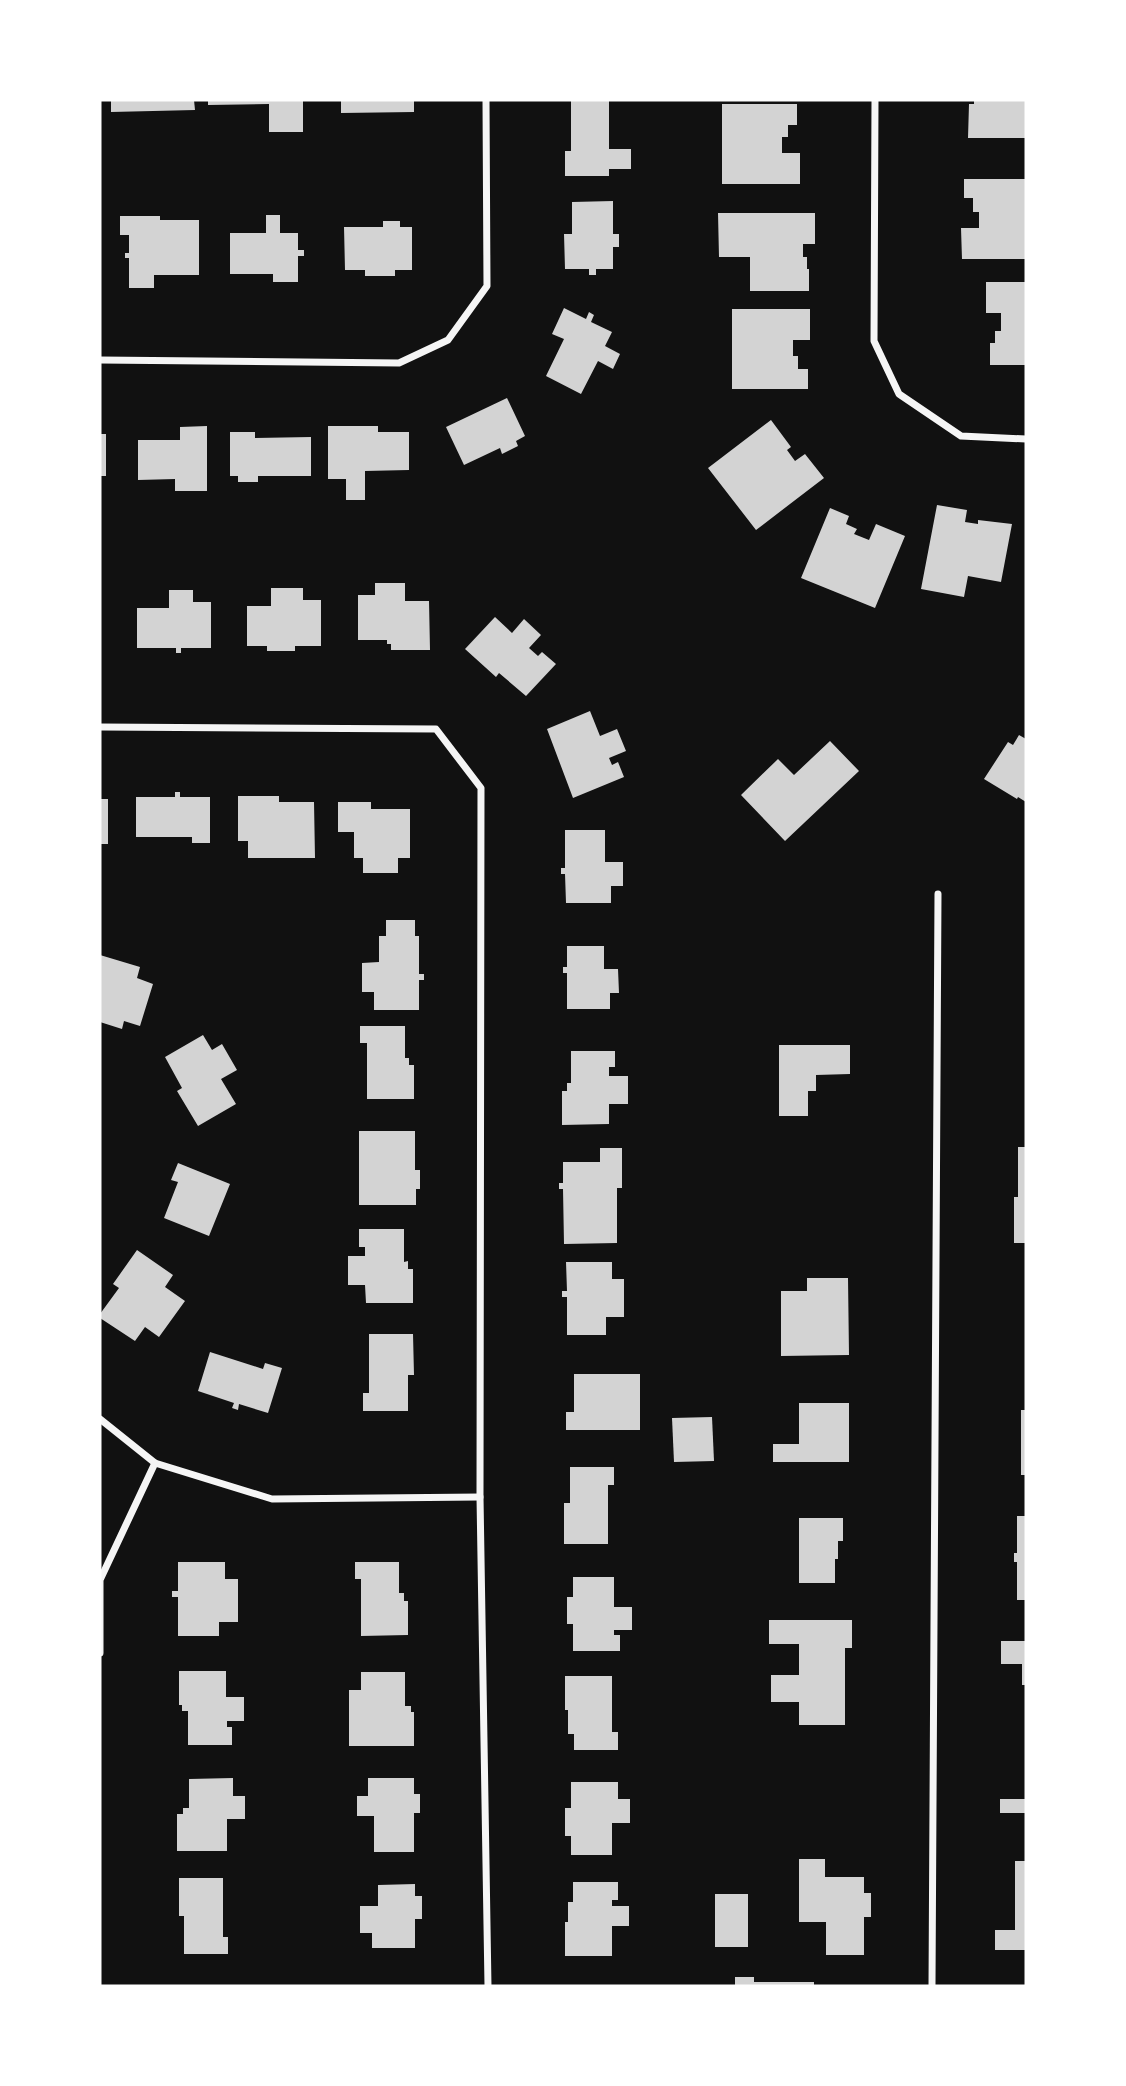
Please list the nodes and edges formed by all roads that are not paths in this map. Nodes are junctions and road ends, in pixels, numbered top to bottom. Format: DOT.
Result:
graph roads {
  1 [pos="486,100"];
  2 [pos="875,100"];
  3 [pos="100,360"];
  4 [pos="1026,439"];
  5 [pos="100,727"];
  6 [pos="939,894"];
  7 [pos="100,1419"];
  8 [pos="155,1463"];
  9 [pos="480,1497"];
  10 [pos="100,1653"];
  11 [pos="488,1986"];
  12 [pos="932,1986"];
  1 -- 3 [label="street"];
  2 -- 4 [label="street"];
  5 -- 9 [label="street"];
  6 -- 12 [label="street"];
  7 -- 8 [label="street"];
  8 -- 9 [label="street"];
  8 -- 10 [label="street"];
  9 -- 11 [label="street"];
}
